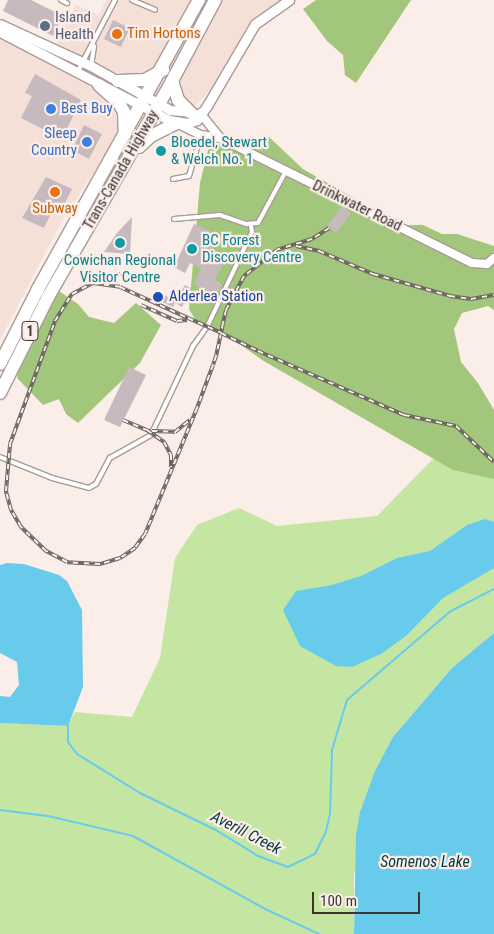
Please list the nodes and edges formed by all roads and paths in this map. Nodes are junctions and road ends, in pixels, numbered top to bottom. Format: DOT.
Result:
graph roads {
  1 [pos="61,0"];
  2 [pos="115,0"];
  3 [pos="132,0"];
  4 [pos="199,0"];
  5 [pos="215,0"];
  6 [pos="289,0"];
  7 [pos="67,3"];
  8 [pos="155,10"];
  9 [pos="0,24"];
  10 [pos="0,32"];
  11 [pos="94,46"];
  12 [pos="87,64"];
  13 [pos="163,70"];
  14 [pos="77,74"];
  15 [pos="118,81"];
  16 [pos="172,81"];
  17 [pos="99,85"];
  18 [pos="145,102"];
  19 [pos="156,108"];
  20 [pos="196,113"];
  21 [pos="176,123"];
  22 [pos="201,135"];
  23 [pos="125,137"];
  24 [pos="220,138"];
  25 [pos="132,152"];
  26 [pos="286,171"];
  27 [pos="173,179"];
  28 [pos="174,219"];
  29 [pos="251,226"];
  30 [pos="494,258"];
  31 [pos="0,364"];
  32 [pos="0,393"];
  33 [pos="0,457"];
  1 -- 7 [label="lane"];
  2 -- 11 [label="lane"];
  3 -- 8 [label="lane"];
  4 -- 13 [label="highway, Trans-Canada Highway / 1"];
  5 -- 16 [label="highway, Trans-Canada Highway / 1"];
  6 -- 20 [label="street"];
  9 -- 12 [label="street"];
  10 -- 14 [label="street"];
  11 -- 12 [label="lane"];
  11 -- 12 [label="lane"];
  12 -- 14 [label="lane"];
  12 -- 15 [label="street"];
  13 -- 15 [label="highway"];
  13 -- 18 [label="highway, Trans-Canada Highway / 1"];
  14 -- 17 [label="street"];
  15 -- 18 [label="street"];
  16 -- 19 [label="highway, Trans-Canada Highway / 1"];
  16 -- 20 [label="highway"];
  17 -- 18 [label="street"];
  17 -- 23 [label="highway"];
  18 -- 19 [label="street"];
  18 -- 23 [label="highway, Trans-Canada Highway / 1"];
  19 -- 20 [label="street"];
  19 -- 21 [label="street"];
  19 -- 25 [label="highway, Trans-Canada Highway / 1"];
  20 -- 21 [label="street"];
  20 -- 24 [label="street, Drinkwater Road"];
  21 -- 22 [label="street, Drinkwater Road"];
  21 -- 25 [label="highway"];
  22 -- 24 [label="street, Drinkwater Road"];
  22 -- 27 [label="lane"];
  23 -- 31 [label="highway, Trans-Canada Highway / 1"];
  24 -- 26 [label="street, Drinkwater Road"];
  25 -- 32 [label="highway, Trans-Canada Highway / 1"];
  26 -- 29 [label="lane"];
  26 -- 30 [label="street, Drinkwater Road"];
  28 -- 29 [label="lane"];
  29 -- 33 [label="lane"];
}
